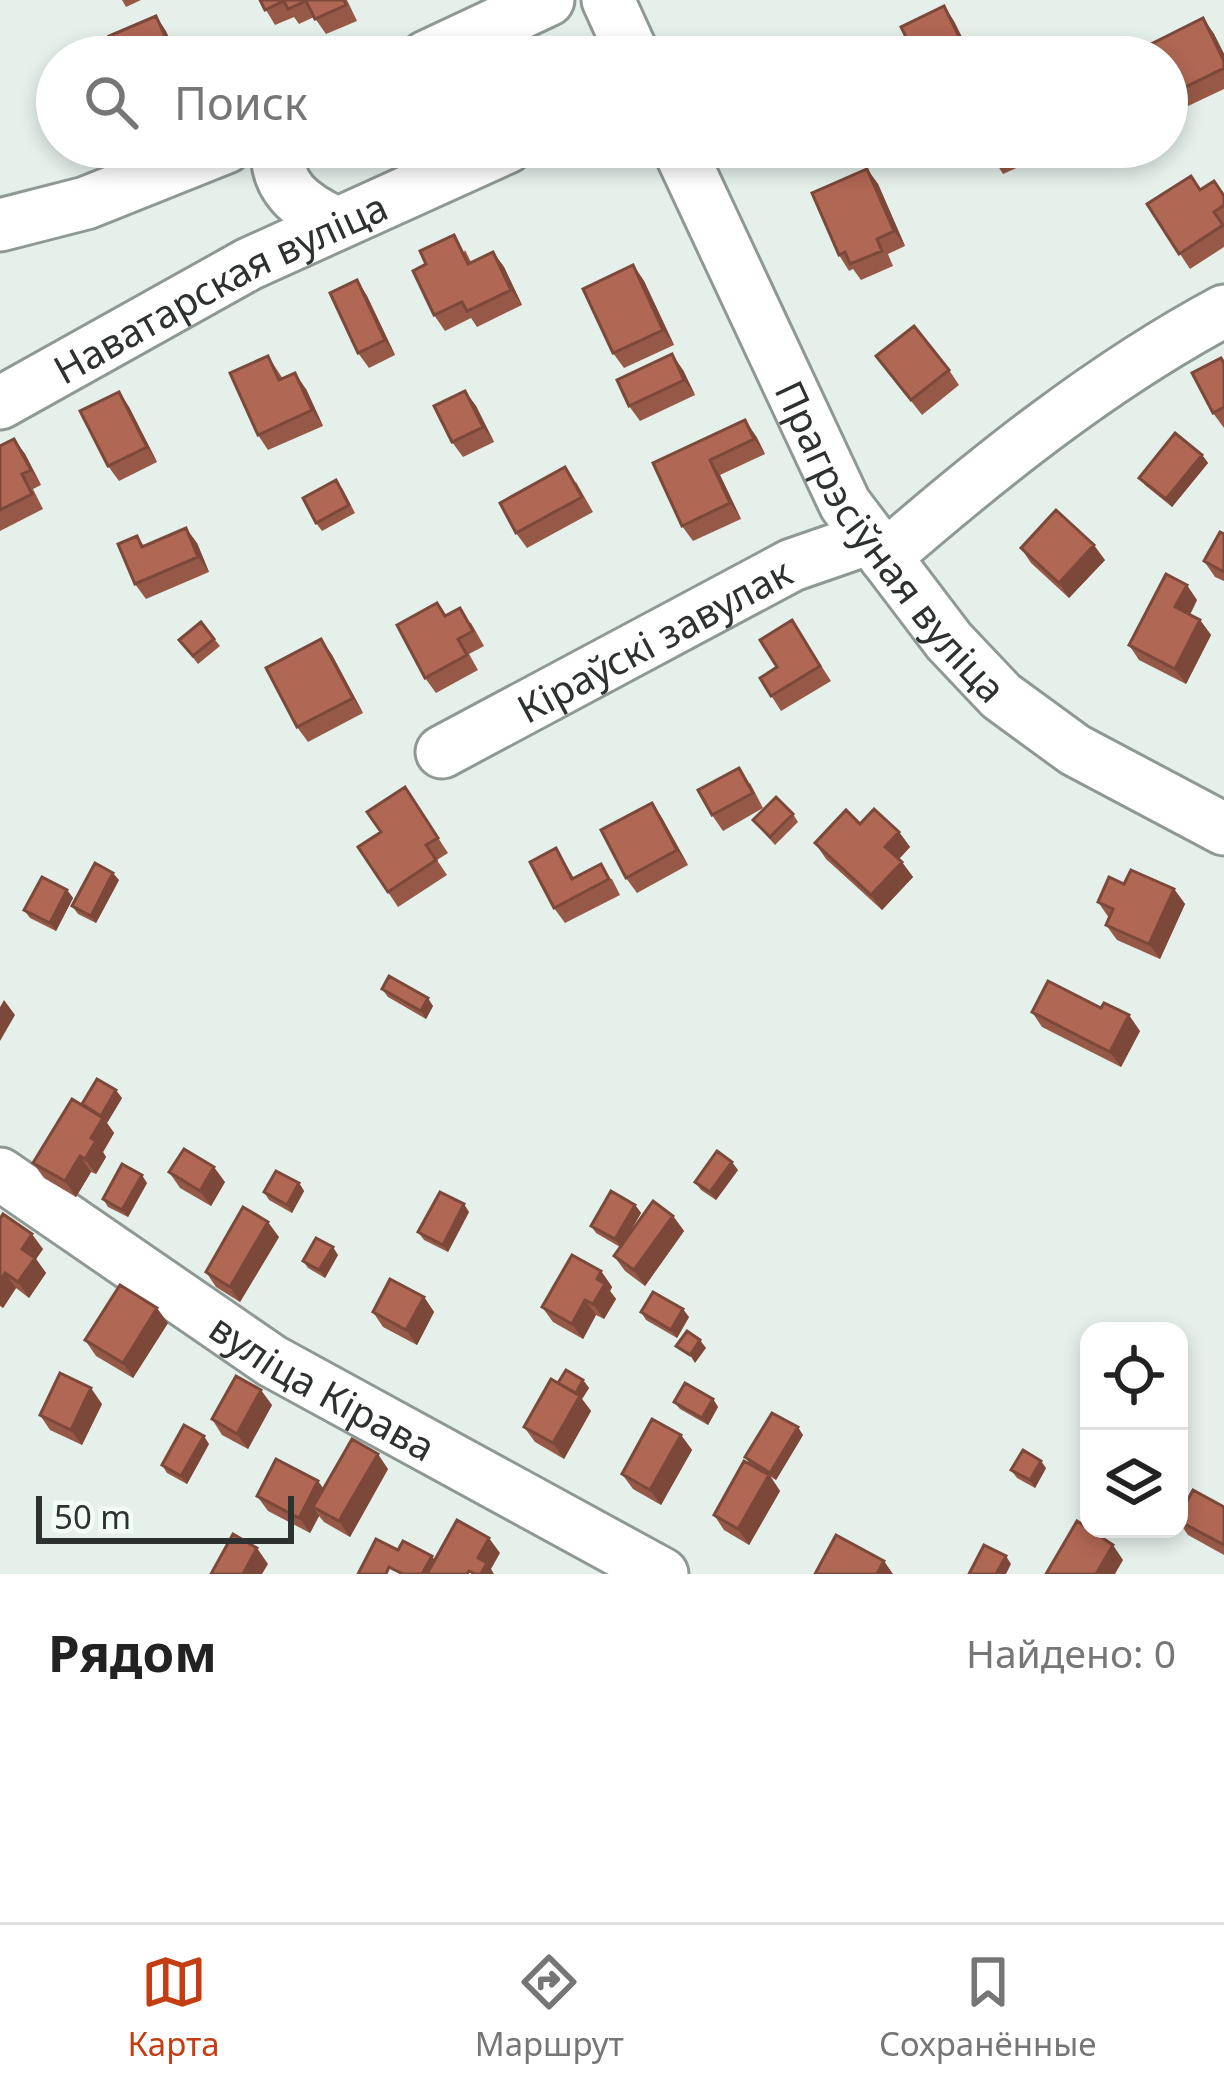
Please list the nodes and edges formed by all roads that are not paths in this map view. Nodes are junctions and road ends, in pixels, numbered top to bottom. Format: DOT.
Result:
graph roads {
  1 [pos="548,0"];
  2 [pos="612,0"];
  3 [pos="657,0"];
  4 [pos="471,36"];
  5 [pos="626,36"];
  6 [pos="174,168"];
  7 [pos="278,168"];
  8 [pos="459,168"];
  9 [pos="688,168"];
  10 [pos="334,222"];
  11 [pos="0,225"];
  12 [pos="1224,311"];
  13 [pos="0,403"];
  14 [pos="878,547"];
  15 [pos="442,752"];
  16 [pos="1224,829"];
  17 [pos="0,1174"];
  18 [pos="662,1574"];
  1 -- 4 [label="street"];
  2 -- 3 [label="street"];
  2 -- 5 [label="street"];
  6 -- 11 [label="street"];
  7 -- 10 [label="street"];
  8 -- 10 [label="street, Наватарская вуліца"];
  9 -- 14 [label="street, Прагрэсіўная вуліца"];
  10 -- 13 [label="street, Наватарская вуліца"];
  12 -- 14 [label="street"];
  14 -- 15 [label="street, Кіраўскі завулак"];
  14 -- 16 [label="street, Прагрэсіўная вуліца"];
  17 -- 18 [label="street, вуліца Кірава"];
}
